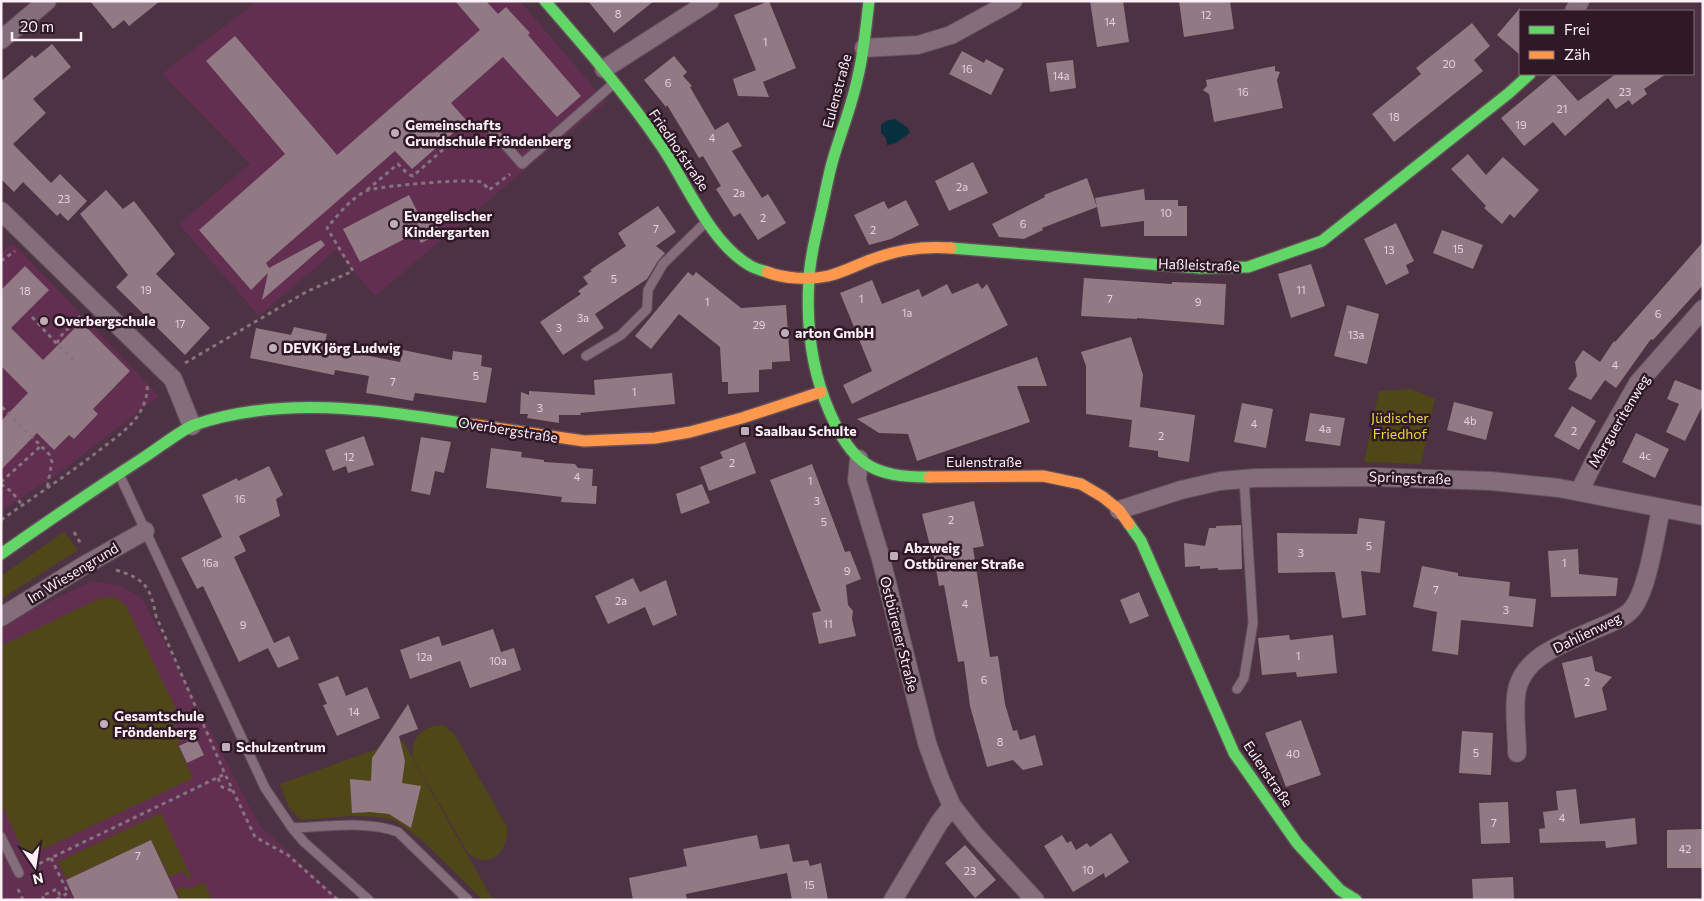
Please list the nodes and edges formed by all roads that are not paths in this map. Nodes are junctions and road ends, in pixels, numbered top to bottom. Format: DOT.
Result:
graph roads {
  1 [pos="47,1"];
  2 [pos="545,1"];
  3 [pos="710,1"];
  4 [pos="869,1"];
  5 [pos="1012,1"];
  6 [pos="1,40"];
  7 [pos="864,48"];
  8 [pos="604,69"];
  9 [pos="1529,75"];
  10 [pos="614,84"];
  11 [pos="487,124"];
  12 [pos="1,211"];
  13 [pos="707,221"];
  14 [pos="809,278"];
  15 [pos="1703,309"];
  16 [pos="586,356"];
  17 [pos="821,392"];
  18 [pos="192,426"];
  19 [pos="859,459"];
  20 [pos="119,473"];
  21 [pos="1244,479"];
  22 [pos="1579,492"];
  23 [pos="1661,508"];
  24 [pos="1120,510"];
  25 [pos="1703,516"];
  26 [pos="146,531"];
  27 [pos="1,554"];
  28 [pos="1,617"];
  29 [pos="1237,689"];
  30 [pos="1517,753"];
  31 [pos="952,806"];
  32 [pos="292,828"];
  33 [pos="1,837"];
  34 [pos="18,873"];
  35 [pos="369,900"];
  36 [pos="468,900"];
  37 [pos="893,900"];
  38 [pos="1036,900"];
  39 [pos="1356,900"];
  1 -- 6 [label="street"];
  2 -- 8 [label="street, Friedhofstraße"];
  3 -- 8 [label="street"];
  4 -- 7 [label="street, Eulenstraße"];
  5 -- 7 [label="street"];
  7 -- 14 [label="street, Eulenstraße"];
  8 -- 10 [label="street, Friedhofstraße"];
  9 -- 14 [label="street, Haßleistraße"];
  10 -- 11 [label="lane"];
  10 -- 13 [label="street, Friedhofstraße"];
  12 -- 18 [label="street"];
  13 -- 14 [label="street, Friedhofstraße"];
  13 -- 16 [label="lane"];
  14 -- 17 [label="street, Eulenstraße"];
  15 -- 22 [label="street, Margueritenweg"];
  17 -- 18 [label="street, Overbergstraße"];
  17 -- 19 [label="street, Eulenstraße"];
  18 -- 20 [label="street, Overbergstraße"];
  19 -- 24 [label="street, Eulenstraße"];
  19 -- 31 [label="street, Ostbürener Straße"];
  20 -- 26 [label="lane"];
  20 -- 27 [label="street"];
  21 -- 22 [label="street, Springstraße"];
  21 -- 24 [label="street, Springstraße"];
  21 -- 29 [label="lane"];
  22 -- 23 [label="street, Springstraße"];
  23 -- 25 [label="street, Springstraße"];
  23 -- 30 [label="street, Dahlienweg"];
  24 -- 39 [label="street, Eulenstraße"];
  26 -- 28 [label="street, Im Wiesengrund"];
  26 -- 32 [label="lane"];
  31 -- 37 [label="street"];
  31 -- 38 [label="street, Ostbürener Straße"];
  32 -- 35 [label="lane"];
  32 -- 36 [label="lane"];
  33 -- 34 [label="lane"];
}
